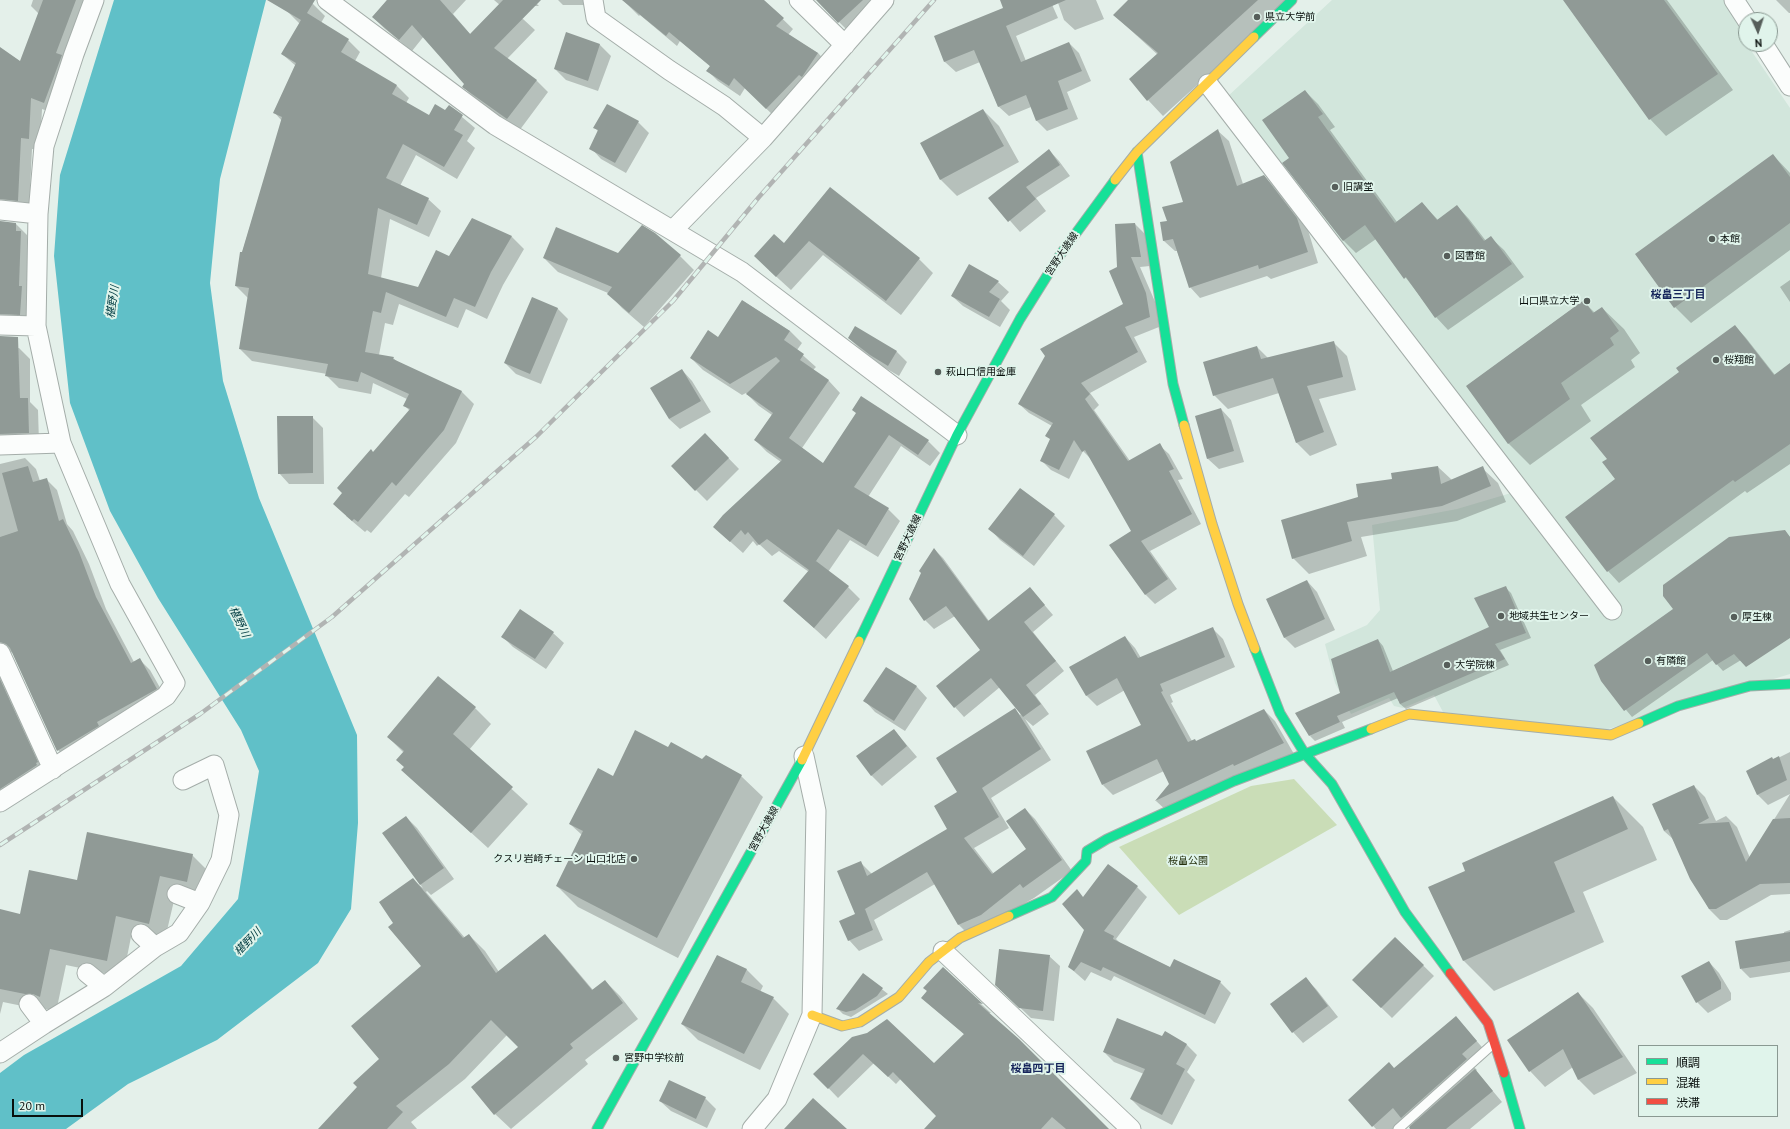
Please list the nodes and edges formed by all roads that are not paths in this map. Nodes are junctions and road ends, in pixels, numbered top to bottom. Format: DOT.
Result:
graph roads {
  1 [pos="94,0"];
  2 [pos="593,0"];
  3 [pos="799,0"];
  4 [pos="884,0"];
  5 [pos="1292,0"];
  6 [pos="1734,0"];
  7 [pos="331,1"];
  8 [pos="1742,12"];
  9 [pos="845,44"];
  10 [pos="1768,52"];
  11 [pos="1208,84"];
  12 [pos="1790,86"];
  13 [pos="763,138"];
  14 [pos="1137,152"];
  15 [pos="0,210"];
  16 [pos="38,214"];
  17 [pos="673,230"];
  18 [pos="0,325"];
  19 [pos="36,326"];
  20 [pos="956,435"];
  21 [pos="60,443"];
  22 [pos="0,445"];
  23 [pos="1612,610"];
  24 [pos="0,653"];
  25 [pos="1790,684"];
  26 [pos="1305,754"];
  27 [pos="804,756"];
  28 [pos="53,770"];
  29 [pos="183,780"];
  30 [pos="0,802"];
  31 [pos="177,894"];
  32 [pos="200,904"];
  33 [pos="141,934"];
  34 [pos="155,948"];
  35 [pos="943,951"];
  36 [pos="87,973"];
  37 [pos="104,987"];
  38 [pos="29,1004"];
  39 [pos="812,1016"];
  40 [pos="44,1024"];
  41 [pos="1494,1043"];
  42 [pos="0,1053"];
  43 [pos="597,1129"];
  44 [pos="752,1129"];
  45 [pos="1131,1129"];
  46 [pos="1398,1129"];
  47 [pos="1520,1129"];
  1 -- 16 [label="street"];
  2 -- 13 [label="street"];
  3 -- 9 [label="street"];
  4 -- 9 [label="street"];
  5 -- 11 [label="street, 宮野大歳線"];
  6 -- 8 [label="street"];
  7 -- 17 [label="street"];
  9 -- 13 [label="street"];
  10 -- 12 [label="street"];
  11 -- 14 [label="street, 宮野大歳線"];
  11 -- 23 [label="street"];
  13 -- 17 [label="street"];
  14 -- 20 [label="street, 宮野大歳線"];
  14 -- 26 [label="street"];
  15 -- 16 [label="street"];
  16 -- 19 [label="street"];
  17 -- 20 [label="street"];
  18 -- 19 [label="street"];
  19 -- 21 [label="street"];
  20 -- 27 [label="street, 宮野大歳線"];
  21 -- 22 [label="street"];
  21 -- 28 [label="street"];
  24 -- 28 [label="street"];
  25 -- 26 [label="street"];
  26 -- 35 [label="street"];
  26 -- 41 [label="street"];
  27 -- 39 [label="street"];
  27 -- 43 [label="street, 宮野大歳線"];
  28 -- 30 [label="street"];
  29 -- 32 [label="street"];
  31 -- 32 [label="street"];
  32 -- 34 [label="street"];
  33 -- 34 [label="street"];
  34 -- 37 [label="street"];
  35 -- 39 [label="street"];
  35 -- 45 [label="street"];
  36 -- 37 [label="street"];
  37 -- 40 [label="street"];
  38 -- 40 [label="street"];
  39 -- 44 [label="street"];
  40 -- 42 [label="street"];
  41 -- 46 [label="lane"];
  41 -- 47 [label="street"];
}
